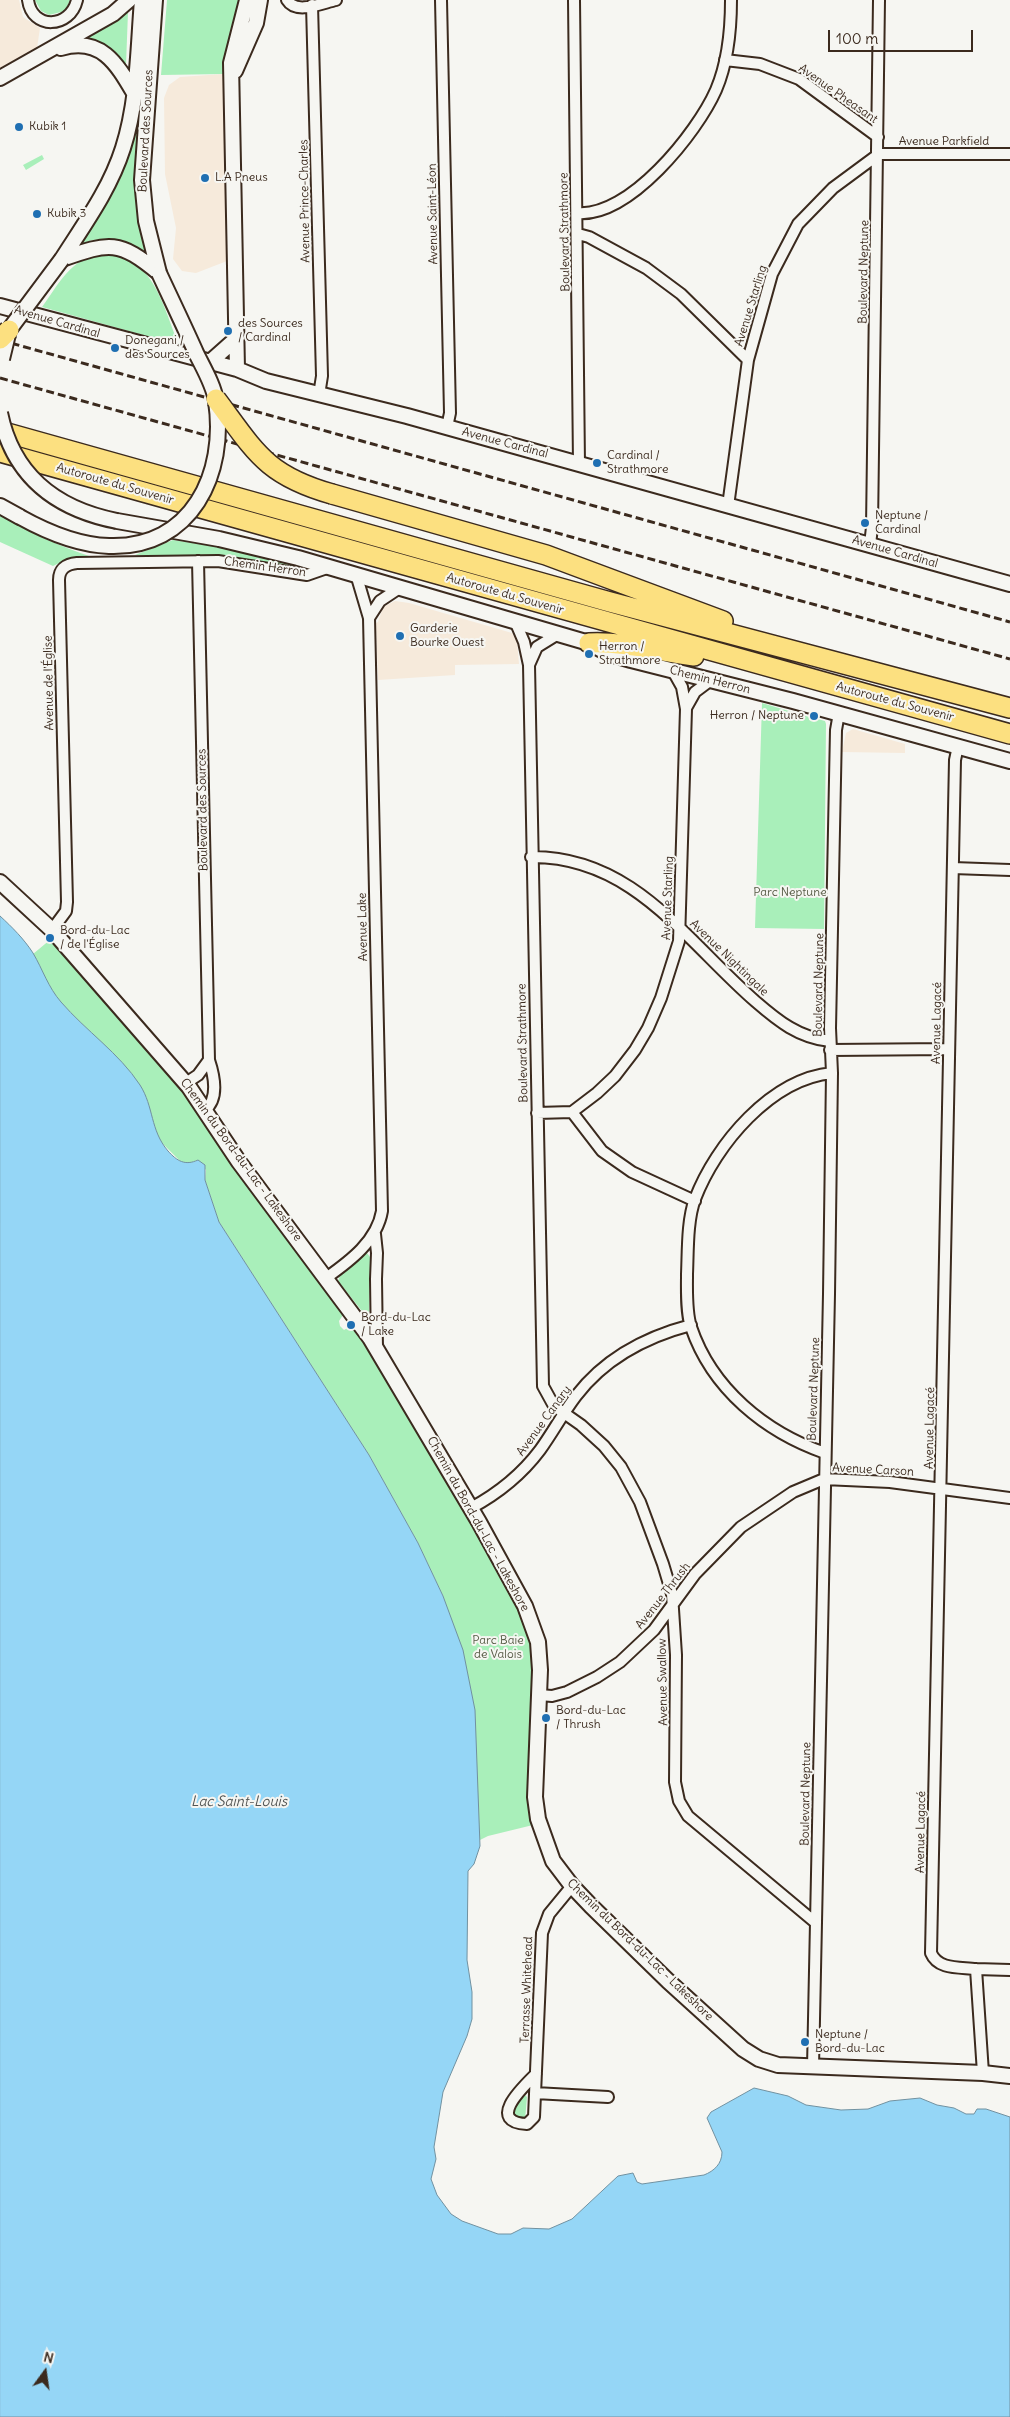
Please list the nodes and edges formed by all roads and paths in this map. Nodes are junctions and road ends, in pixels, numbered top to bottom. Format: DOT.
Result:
graph roads {
  1 [pos="28,0"];
  2 [pos="78,0"];
  3 [pos="129,0"];
  4 [pos="142,0"];
  5 [pos="155,0"];
  6 [pos="247,0"];
  7 [pos="260,0"];
  8 [pos="336,0"];
  9 [pos="441,0"];
  10 [pos="574,0"];
  11 [pos="731,0"];
  12 [pos="880,0"];
  13 [pos="288,2"];
  14 [pos="312,5"];
  15 [pos="42,56"];
  16 [pos="725,60"];
  17 [pos="0,78"];
  18 [pos="232,84"];
  19 [pos="134,93"];
  20 [pos="878,137"];
  21 [pos="879,154"];
  22 [pos="1010,154"];
  23 [pos="577,213"];
  24 [pos="578,234"];
  25 [pos="78,245"];
  26 [pos="159,273"];
  27 [pos="0,306"];
  28 [pos="5,335"];
  29 [pos="238,338"];
  30 [pos="748,360"];
  31 [pos="210,362"];
  32 [pos="0,366"];
  33 [pos="237,369"];
  34 [pos="319,395"];
  35 [pos="216,399"];
  36 [pos="0,413"];
  37 [pos="447,427"];
  38 [pos="0,431"];
  39 [pos="0,452"];
  40 [pos="579,464"];
  41 [pos="0,506"];
  42 [pos="728,506"];
  43 [pos="870,545"];
  44 [pos="198,560"];
  45 [pos="330,567"];
  46 [pos="356,574"];
  47 [pos="1010,584"];
  48 [pos="401,587"];
  49 [pos="369,618"];
  50 [pos="515,621"];
  51 [pos="558,634"];
  52 [pos="589,643"];
  53 [pos="799,651"];
  54 [pos="529,665"];
  55 [pos="760,665"];
  56 [pos="673,671"];
  57 [pos="711,680"];
  58 [pos="1010,708"];
  59 [pos="686,709"];
  60 [pos="839,713"];
  61 [pos="1010,734"];
  62 [pos="958,746"];
  63 [pos="1010,761"];
  64 [pos="531,857"];
  65 [pos="953,868"];
  66 [pos="1010,870"];
  67 [pos="0,882"];
  68 [pos="680,928"];
  69 [pos="52,930"];
  70 [pos="830,1046"];
  71 [pos="949,1049"];
  72 [pos="209,1060"];
  73 [pos="832,1073"];
  74 [pos="186,1083"];
  75 [pos="205,1110"];
  76 [pos="572,1112"];
  77 [pos="537,1113"];
  78 [pos="694,1200"];
  79 [pos="375,1234"];
  80 [pos="326,1278"];
  81 [pos="690,1325"];
  82 [pos="377,1349"];
  83 [pos="564,1413"];
  84 [pos="825,1452"];
  85 [pos="824,1479"];
  86 [pos="941,1487"];
  87 [pos="1010,1498"];
  88 [pos="471,1508"];
  89 [pos="673,1604"];
  90 [pos="539,1695"];
  91 [pos="572,1886"];
  92 [pos="816,1923"];
  93 [pos="976,1968"];
  94 [pos="1010,1970"];
  95 [pos="813,2067"];
  96 [pos="983,2073"];
  97 [pos="536,2074"];
  98 [pos="1010,2076"];
  99 [pos="535,2093"];
  100 [pos="608,2097"];
  1 -- 2 [label="street"];
  3 -- 15 [label="main road"];
  4 -- 19 [label="main road, Boulevard des Sources"];
  5 -- 26 [label="main road, Boulevard des Sources"];
  6 -- 18 [label="main road"];
  7 -- 18 [label="main road"];
  8 -- 14 [label="street"];
  9 -- 37 [label="street, Avenue Saint-Léon"];
  10 -- 23 [label="street, Boulevard Strathmore"];
  11 -- 16 [label="street"];
  12 -- 20 [label="street, Boulevard Neptune"];
  13 -- 14 [label="street"];
  14 -- 34 [label="street, Avenue Prince-Charles"];
  15 -- 17 [label="main road"];
  15 -- 19 [label="main road"];
  16 -- 20 [label="street, Avenue Pheasant"];
  16 -- 23 [label="street"];
  18 -- 29 [label="main road"];
  19 -- 25 [label="main road, Boulevard des Sources"];
  20 -- 21 [label="street, Boulevard Neptune"];
  21 -- 22 [label="street, Avenue Parkfield"];
  21 -- 30 [label="street, Avenue Starling"];
  21 -- 43 [label="street, Boulevard Neptune"];
  23 -- 24 [label="street, Boulevard Strathmore"];
  24 -- 30 [label="street"];
  24 -- 40 [label="street, Boulevard Strathmore"];
  25 -- 26 [label="main road"];
  25 -- 28 [label="main road, Boulevard des Sources, bridge"];
  26 -- 35 [label="main road, Boulevard des Sources, bridge"];
  27 -- 31 [label="main road, Avenue Cardinal"];
  28 -- 32 [label="main road, bridge"];
  29 -- 31 [label="main road"];
  29 -- 33 [label="main road"];
  30 -- 42 [label="street, Avenue Starling"];
  31 -- 33 [label="main road, Avenue Cardinal"];
  33 -- 34 [label="main road, Avenue Cardinal"];
  34 -- 37 [label="main road, Avenue Cardinal"];
  35 -- 41 [label="main road, bridge"];
  35 -- 53 [label="highway, bridge"];
  36 -- 45 [label="main road, Chemin Herron, bridge"];
  37 -- 40 [label="main road, Avenue Cardinal"];
  38 -- 53 [label="highway, Autoroute du Souvenir"];
  39 -- 55 [label="highway, Autoroute du Souvenir"];
  40 -- 42 [label="main road, Avenue Cardinal"];
  42 -- 43 [label="main road, Avenue Cardinal"];
  43 -- 47 [label="main road, Avenue Cardinal"];
  44 -- 45 [label="street, Chemin Herron"];
  44 -- 69 [label="street, Avenue de l'Église"];
  44 -- 72 [label="street, Boulevard des Sources"];
  45 -- 46 [label="main road, Chemin Herron"];
  46 -- 48 [label="main road, Chemin Herron"];
  46 -- 49 [label="street, Avenue Lake"];
  48 -- 49 [label="street"];
  48 -- 50 [label="main road, Chemin Herron"];
  49 -- 79 [label="street, Avenue Lake"];
  50 -- 51 [label="main road, Chemin Herron"];
  50 -- 54 [label="street, Boulevard Strathmore"];
  51 -- 52 [label="main road, Chemin Herron"];
  51 -- 54 [label="street"];
  52 -- 55 [label="highway"];
  52 -- 56 [label="main road, Chemin Herron"];
  53 -- 58 [label="highway, Autoroute du Souvenir"];
  54 -- 64 [label="street, Boulevard Strathmore"];
  55 -- 61 [label="highway, Autoroute du Souvenir"];
  56 -- 57 [label="main road, Chemin Herron"];
  56 -- 59 [label="street, Avenue Starling"];
  57 -- 59 [label="street"];
  57 -- 60 [label="main road, Chemin Herron"];
  59 -- 68 [label="street, Avenue Starling"];
  60 -- 62 [label="main road, Chemin Herron"];
  60 -- 70 [label="street, Boulevard Neptune"];
  62 -- 63 [label="main road, Chemin Herron"];
  62 -- 65 [label="street, Avenue Lagacé"];
  64 -- 68 [label="street, Avenue Nightingale"];
  64 -- 77 [label="street, Boulevard Strathmore"];
  65 -- 66 [label="street"];
  65 -- 71 [label="street, Avenue Lagacé"];
  67 -- 69 [label="main road, Chemin du Bord-du-Lac - Lakeshore"];
  68 -- 70 [label="street, Avenue Nightingale"];
  68 -- 76 [label="street, Avenue Starling"];
  69 -- 74 [label="main road, Chemin du Bord-du-Lac - Lakeshore"];
  70 -- 71 [label="street, Avenue Nightingale"];
  70 -- 73 [label="street, Boulevard Neptune"];
  71 -- 86 [label="street, Avenue Lagacé"];
  72 -- 74 [label="street"];
  72 -- 75 [label="street, Boulevard des Sources"];
  73 -- 78 [label="street"];
  73 -- 84 [label="street, Boulevard Neptune"];
  74 -- 75 [label="main road, Chemin du Bord-du-Lac - Lakeshore"];
  75 -- 80 [label="main road, Chemin du Bord-du-Lac - Lakeshore"];
  76 -- 77 [label="street"];
  76 -- 78 [label="street"];
  77 -- 83 [label="street, Boulevard Strathmore"];
  78 -- 81 [label="street"];
  79 -- 80 [label="street, Avenue Lake"];
  79 -- 82 [label="street, Avenue Lake"];
  80 -- 82 [label="main road, Chemin du Bord-du-Lac - Lakeshore"];
  81 -- 83 [label="street, Avenue Canary"];
  81 -- 84 [label="street"];
  82 -- 88 [label="main road, Chemin du Bord-du-Lac - Lakeshore"];
  83 -- 88 [label="street, Avenue Canary"];
  83 -- 89 [label="street, Avenue Swallow"];
  84 -- 85 [label="street, Boulevard Neptune"];
  85 -- 86 [label="street, Avenue Carson"];
  85 -- 89 [label="street, Avenue Thrush"];
  85 -- 92 [label="street, Boulevard Neptune"];
  86 -- 87 [label="street, Avenue Carson"];
  86 -- 93 [label="street, Avenue Lagacé"];
  88 -- 90 [label="main road, Chemin du Bord-du-Lac - Lakeshore"];
  89 -- 90 [label="street, Avenue Thrush"];
  89 -- 92 [label="street, Avenue Swallow"];
  90 -- 91 [label="main road, Chemin du Bord-du-Lac - Lakeshore"];
  91 -- 95 [label="main road, Chemin du Bord-du-Lac - Lakeshore"];
  91 -- 97 [label="street, Terrasse Whitehead"];
  92 -- 95 [label="street, Boulevard Neptune"];
  93 -- 94 [label="street, Avenue Lagacé"];
  93 -- 96 [label="street"];
  95 -- 96 [label="main road, Chemin du Bord-du-Lac - Lakeshore"];
  96 -- 98 [label="main road, Chemin du Bord-du-Lac - Lakeshore"];
  97 -- 99 [label="street, Terrasse Whitehead"];
  97 -- 99 [label="street, Terrasse Whitehead"];
  99 -- 100 [label="street"];
}
